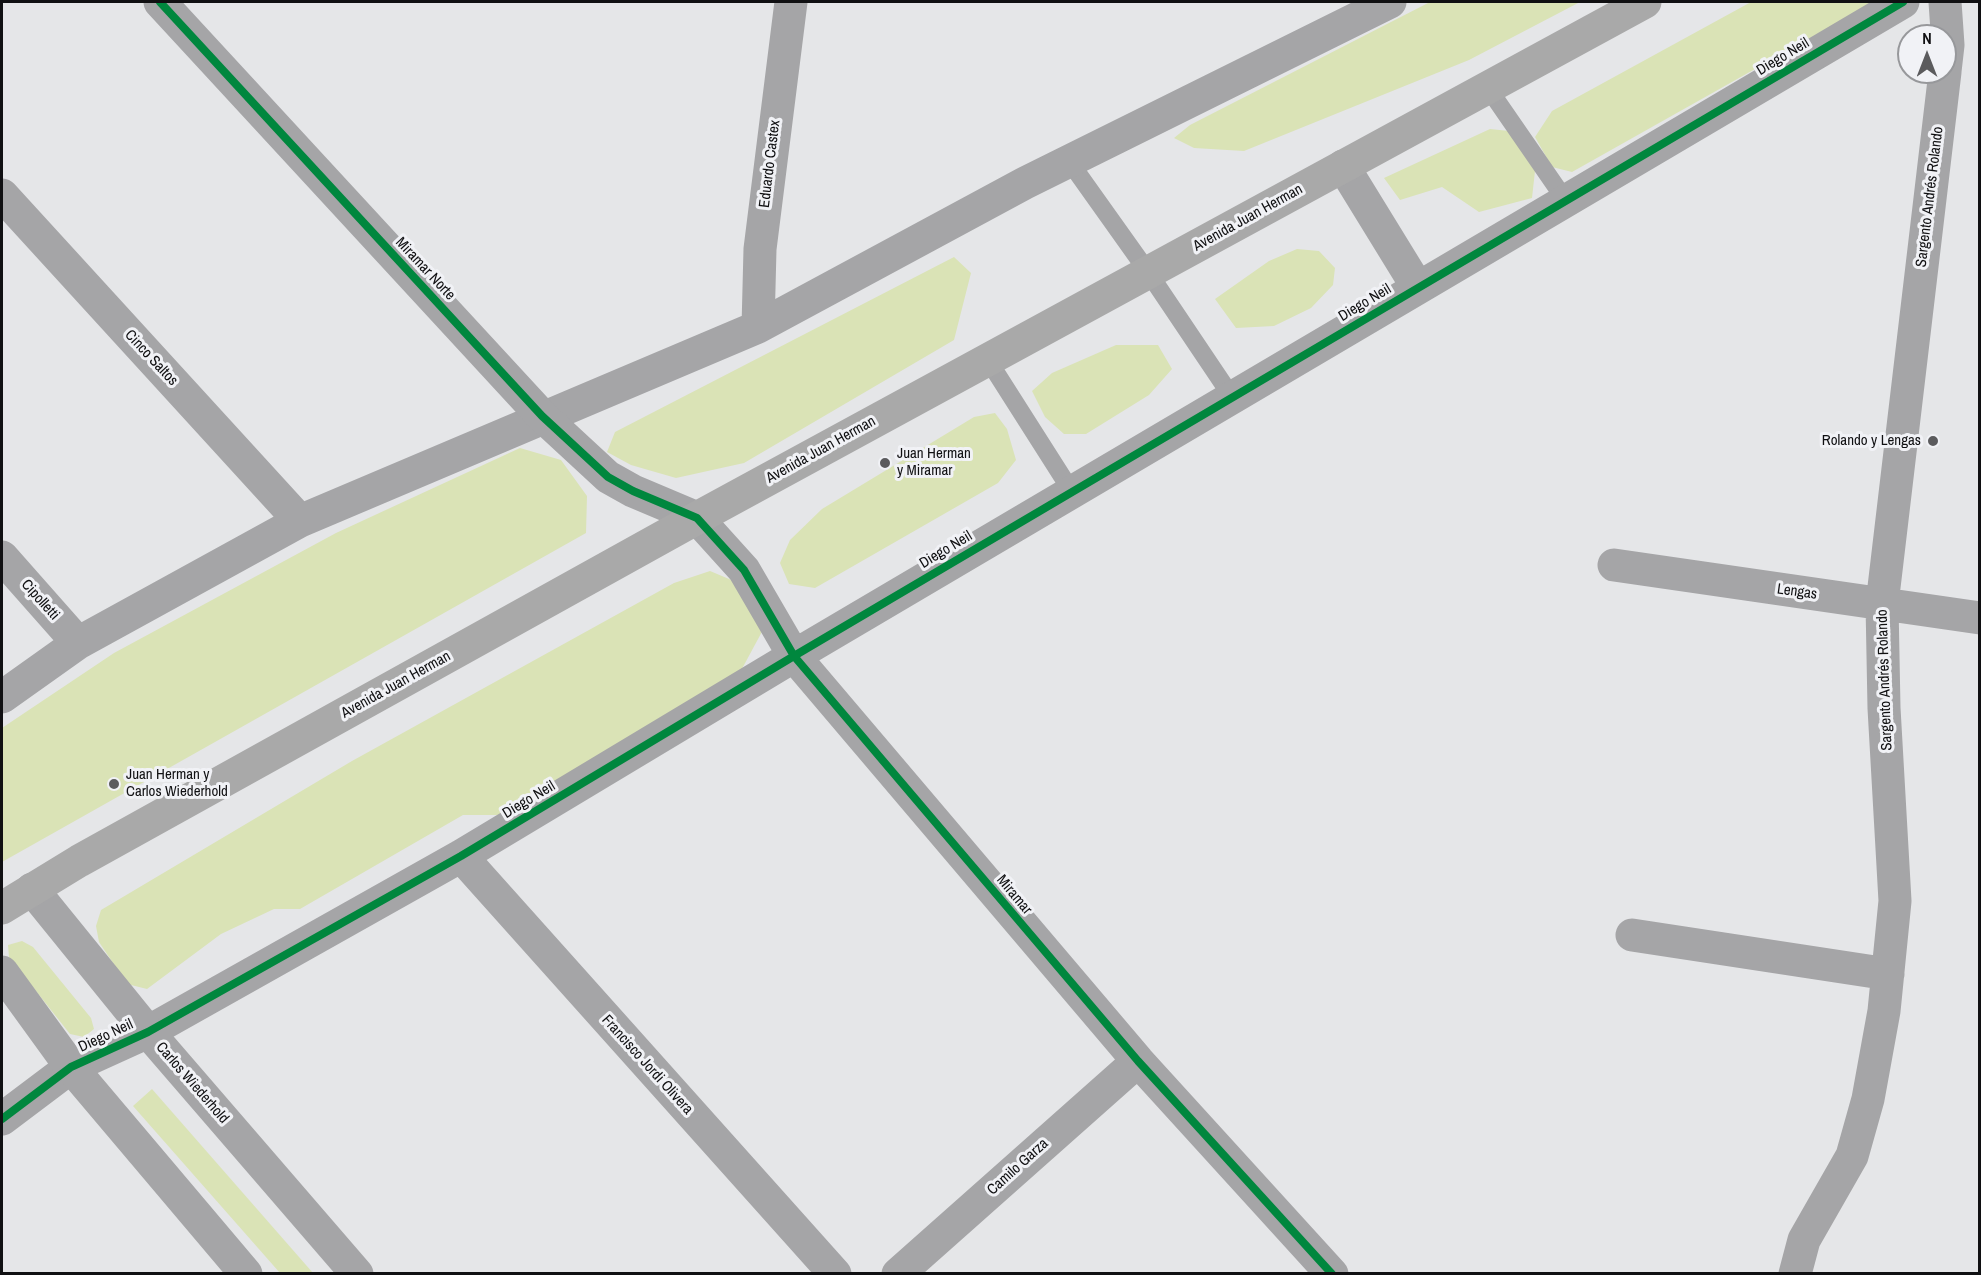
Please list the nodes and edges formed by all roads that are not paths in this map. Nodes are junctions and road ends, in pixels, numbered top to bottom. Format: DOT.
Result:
graph roads {
  1 [pos="160,2"];
  2 [pos="791,2"];
  3 [pos="1390,2"];
  4 [pos="1645,2"];
  5 [pos="1903,2"];
  6 [pos="1946,2"];
  7 [pos="1947,24"];
  8 [pos="1943,84"];
  9 [pos="1488,88"];
  10 [pos="1069,161"];
  11 [pos="1343,166"];
  12 [pos="2,195"];
  13 [pos="1566,201"];
  14 [pos="1148,272"];
  15 [pos="1418,288"];
  16 [pos="758,327"];
  17 [pos="988,360"];
  18 [pos="1232,397"];
  19 [pos="542,416"];
  20 [pos="1072,492"];
  21 [pos="698,518"];
  22 [pos="300,521"];
  23 [pos="2,557"];
  24 [pos="1614,565"];
  25 [pos="1882,604"];
  26 [pos="1980,618"];
  27 [pos="78,643"];
  28 [pos="794,656"];
  29 [pos="2,697"];
  30 [pos="461,856"];
  31 [pos="32,889"];
  32 [pos="2,908"];
  33 [pos="1632,935"];
  34 [pos="2,972"];
  35 [pos="1888,974"];
  36 [pos="148,1032"];
  37 [pos="1138,1061"];
  38 [pos="71,1067"];
  39 [pos="2,1119"];
  40 [pos="246,1274"];
  41 [pos="357,1274"];
  42 [pos="835,1274"];
  43 [pos="898,1274"];
  44 [pos="1332,1274"];
  45 [pos="1795,1274"];
  1 -- 19 [label="street, Miramar Norte"];
  2 -- 16 [label="street, Eduardo Castex"];
  3 -- 10 [label="street"];
  4 -- 9 [label="main road, Avenida Juan Herman"];
  5 -- 13 [label="street, Diego Neil"];
  6 -- 7 [label="street, Sargento Andrés Rolando"];
  8 -- 25 [label="street, Sargento Andrés Rolando"];
  9 -- 11 [label="main road, Avenida Juan Herman"];
  9 -- 13 [label="lane"];
  10 -- 14 [label="lane"];
  10 -- 16 [label="street"];
  11 -- 14 [label="main road, Avenida Juan Herman"];
  11 -- 15 [label="street"];
  12 -- 22 [label="street, Cinco Saltos"];
  13 -- 15 [label="street, Diego Neil"];
  14 -- 17 [label="main road, Avenida Juan Herman"];
  14 -- 18 [label="lane"];
  15 -- 18 [label="street, Diego Neil"];
  16 -- 19 [label="street"];
  17 -- 20 [label="lane"];
  17 -- 21 [label="main road, Avenida Juan Herman"];
  18 -- 20 [label="street, Diego Neil"];
  19 -- 21 [label="street, Miramar Norte"];
  19 -- 22 [label="street"];
  20 -- 28 [label="street, Diego Neil"];
  21 -- 28 [label="street, Miramar"];
  21 -- 31 [label="main road, Avenida Juan Herman"];
  22 -- 27 [label="street"];
  23 -- 27 [label="street, Cipolletti"];
  24 -- 25 [label="street, Lengas"];
  25 -- 26 [label="street, Lengas"];
  25 -- 35 [label="street, Sargento Andrés Rolando"];
  27 -- 29 [label="street"];
  28 -- 30 [label="street, Diego Neil"];
  28 -- 37 [label="street, Miramar"];
  30 -- 36 [label="street, Diego Neil"];
  30 -- 42 [label="street, Francisco Jordi Olivera"];
  31 -- 32 [label="main road, Avenida Juan Herman"];
  31 -- 36 [label="street, Carlos Wiederhold"];
  33 -- 35 [label="street"];
  34 -- 38 [label="street"];
  35 -- 45 [label="street, Sargento Andrés Rolando"];
  36 -- 38 [label="street, Diego Neil"];
  36 -- 41 [label="street, Carlos Wiederhold"];
  37 -- 43 [label="street, Camilo Garza"];
  37 -- 44 [label="street, Miramar"];
  38 -- 39 [label="street, Diego Neil"];
  38 -- 40 [label="street"];
}
